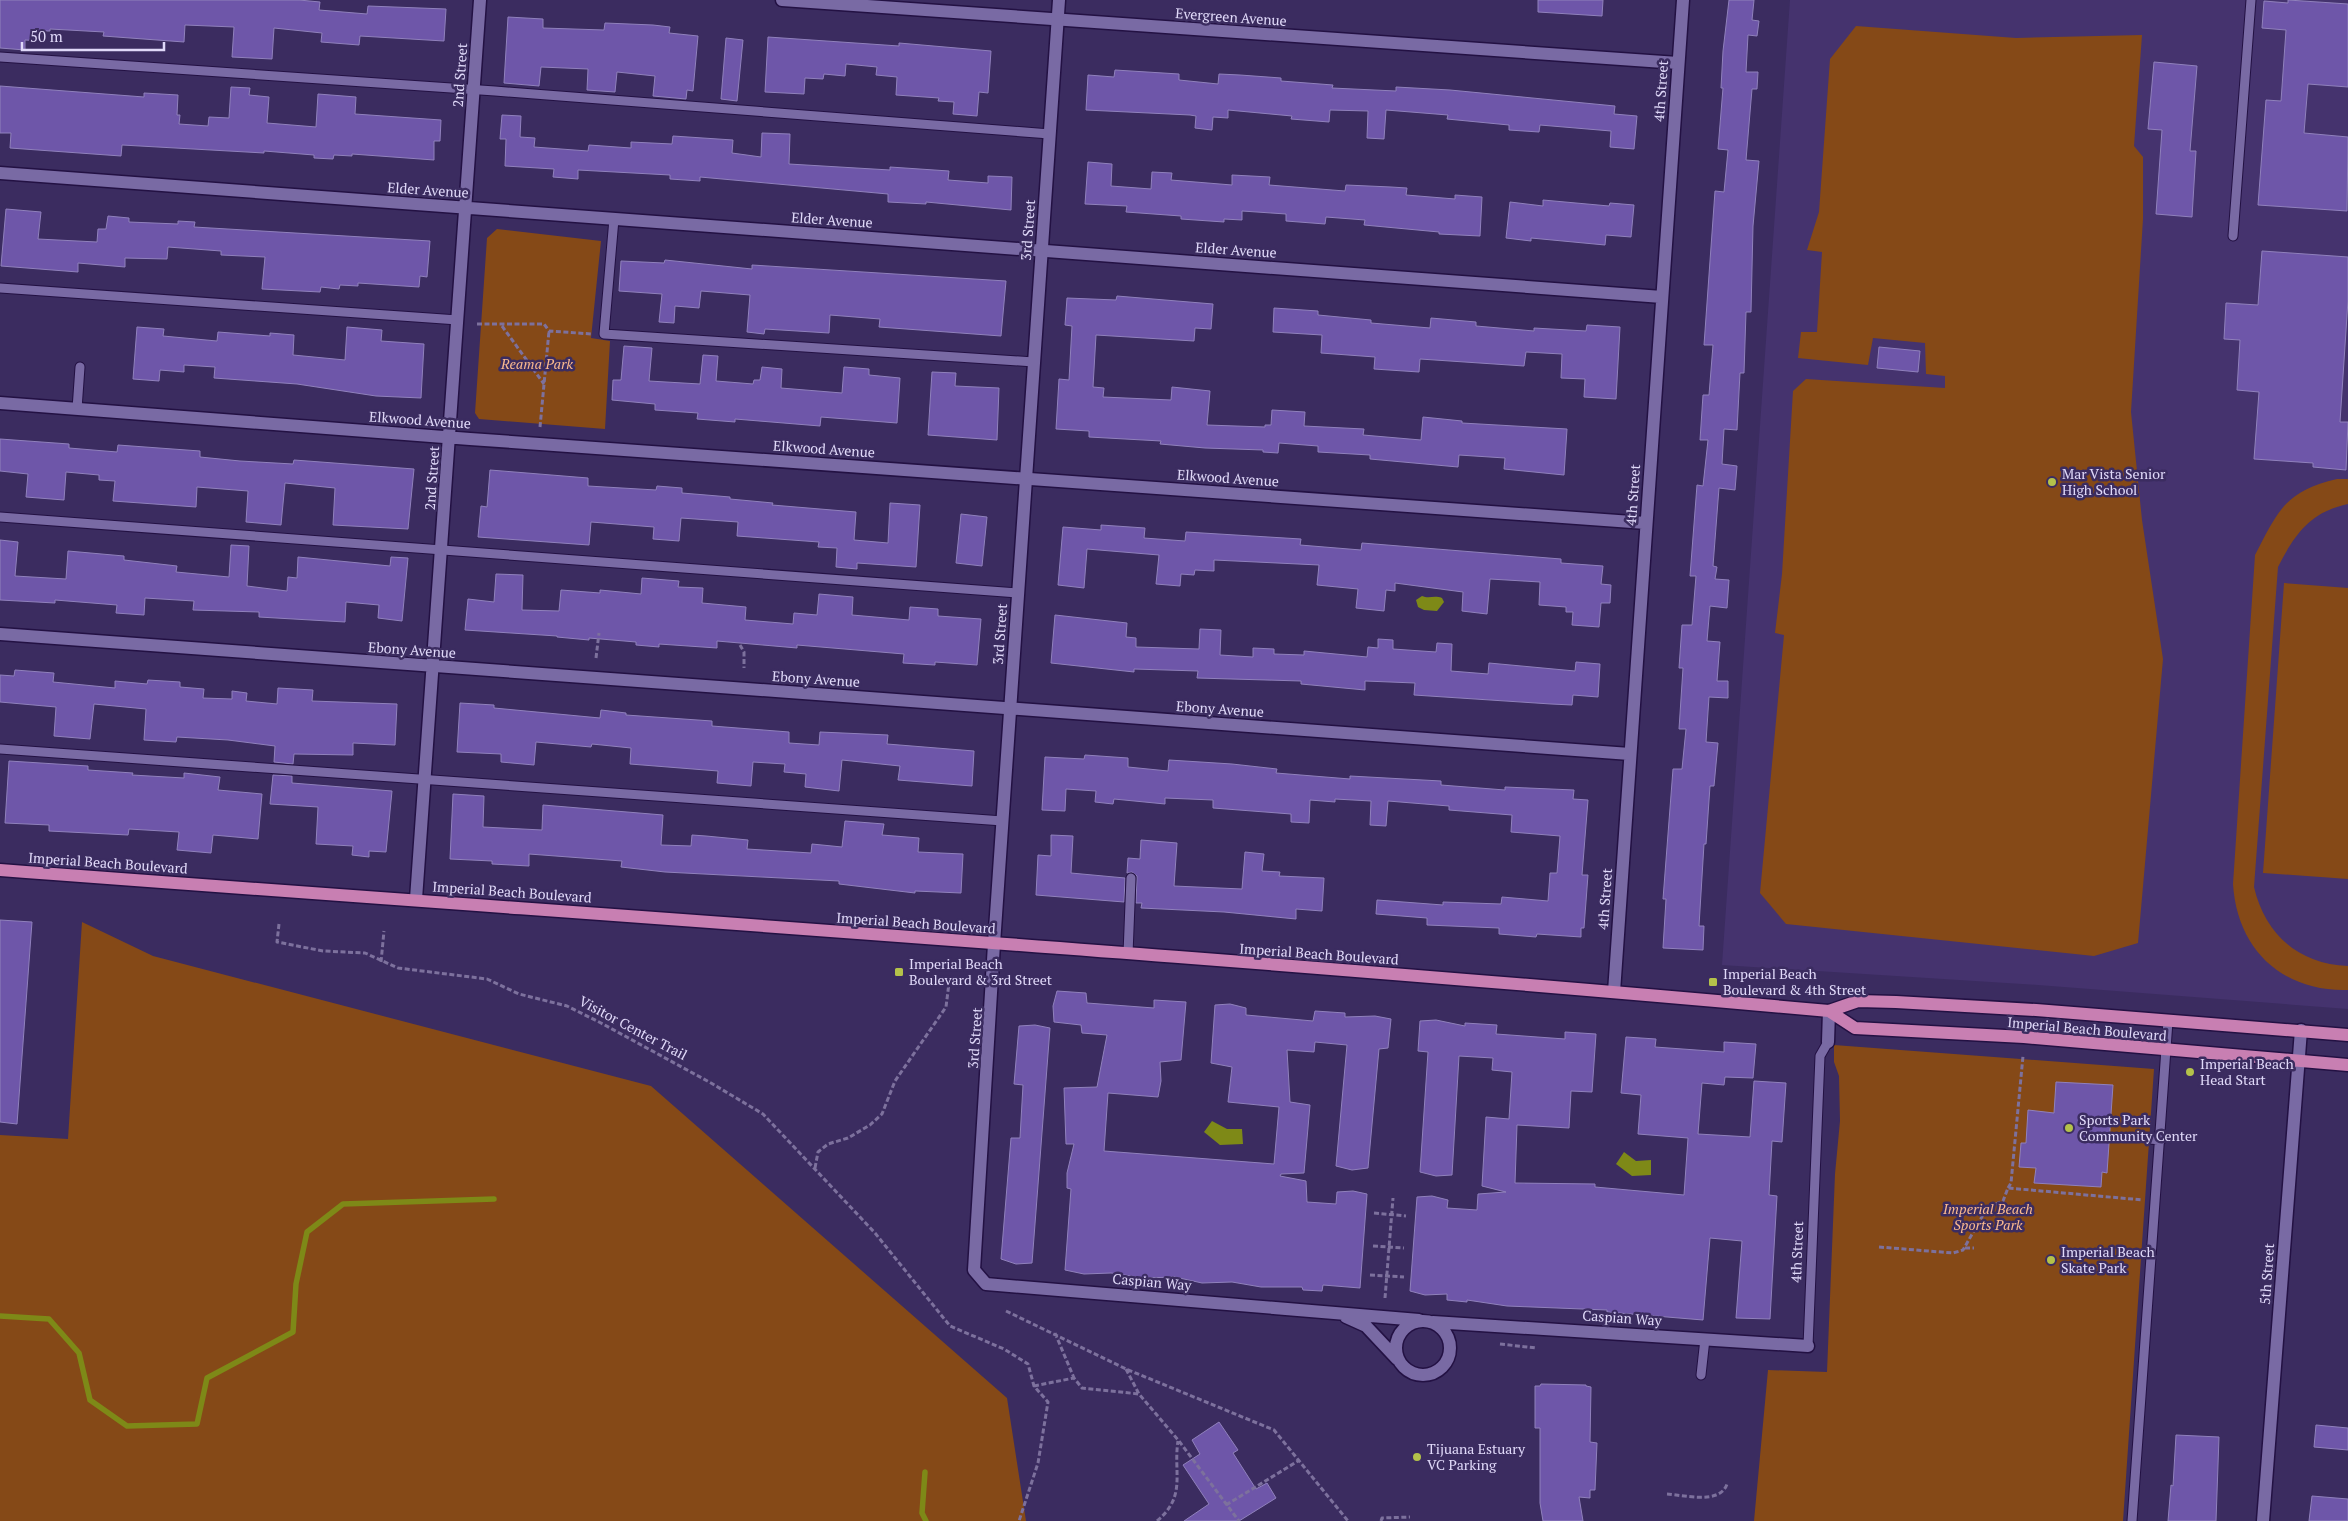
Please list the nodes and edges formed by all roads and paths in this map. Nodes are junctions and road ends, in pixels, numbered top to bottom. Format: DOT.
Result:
graph roads {
  1 [pos="480,0"];
  2 [pos="782,0"];
  3 [pos="1059,0"];
  4 [pos="1683,0"];
  5 [pos="2251,0"];
  6 [pos="1057,20"];
  7 [pos="0,57"];
  8 [pos="1678,63"];
  9 [pos="474,90"];
  10 [pos="1050,134"];
  11 [pos="0,173"];
  12 [pos="466,208"];
  13 [pos="614,219"];
  14 [pos="2233,236"];
  15 [pos="1042,251"];
  16 [pos="0,288"];
  17 [pos="1662,297"];
  18 [pos="458,320"];
  19 [pos="477,324"];
  20 [pos="502,326"];
  21 [pos="549,331"];
  22 [pos="604,334"];
  23 [pos="1034,362"];
  24 [pos="80,367"];
  25 [pos="544,384"];
  26 [pos="0,403"];
  27 [pos="77,409"];
  28 [pos="540,427"];
  29 [pos="450,438"];
  30 [pos="1026,479"];
  31 [pos="0,517"];
  32 [pos="1646,523"];
  33 [pos="442,549"];
  34 [pos="1018,593"];
  35 [pos="599,633"];
  36 [pos="0,634"];
  37 [pos="740,644"];
  38 [pos="596,658"];
  39 [pos="432,666"];
  40 [pos="744,668"];
  41 [pos="1010,708"];
  42 [pos="0,749"];
  43 [pos="1630,754"];
  44 [pos="424,780"];
  45 [pos="1003,821"];
  46 [pos="0,870"];
  47 [pos="1131,878"];
  48 [pos="416,899"];
  49 [pos="279,924"];
  50 [pos="384,931"];
  51 [pos="994,944"];
  52 [pos="1128,954"];
  53 [pos="381,962"];
  54 [pos="948,983"];
  55 [pos="1614,992"];
  56 [pos="1829,1011"];
  57 [pos="2168,1020"];
  58 [pos="2301,1030"];
  59 [pos="2348,1035"];
  60 [pos="1828,1042"];
  61 [pos="2167,1050"];
  62 [pos="2023,1056"];
  63 [pos="2299,1062"];
  64 [pos="2348,1065"];
  65 [pos="2149,1139"];
  66 [pos="2161,1140"];
  67 [pos="815,1169"];
  68 [pos="2008,1188"];
  69 [pos="1393,1198"];
  70 [pos="2156,1201"];
  71 [pos="1374,1213"];
  72 [pos="1392,1214"];
  73 [pos="1406,1216"];
  74 [pos="1912,1243"];
  75 [pos="1373,1246"];
  76 [pos="1389,1247"];
  77 [pos="1879,1247"];
  78 [pos="1404,1248"];
  79 [pos="1965,1248"];
  80 [pos="1974,1248"];
  81 [pos="1908,1249"];
  82 [pos="974,1270"];
  83 [pos="1370,1275"];
  84 [pos="1387,1276"];
  85 [pos="1404,1277"];
  86 [pos="1385,1298"];
  87 [pos="1006,1311"];
  88 [pos="1334,1312"];
  89 [pos="1419,1320"];
  90 [pos="1433,1322"];
  91 [pos="1055,1333"];
  92 [pos="1705,1339"];
  93 [pos="1808,1346"];
  94 [pos="1399,1361"];
  95 [pos="1126,1369"];
  96 [pos="1701,1375"];
  97 [pos="1074,1378"];
  98 [pos="1034,1386"];
  99 [pos="1139,1394"];
  100 [pos="1179,1440"];
  101 [pos="1298,1461"];
  102 [pos="1727,1484"];
  103 [pos="1667,1494"];
  104 [pos="1226,1505"];
  105 [pos="1410,1517"];
  106 [pos="1019,1521"];
  107 [pos="1157,1521"];
  108 [pos="1239,1521"];
  109 [pos="1348,1521"];
  110 [pos="1381,1521"];
  111 [pos="2132,1521"];
  112 [pos="2263,1521"];
  1 -- 9 [label="street, 2nd Street"];
  2 -- 6 [label="street, Evergreen Avenue"];
  3 -- 6 [label="street, 3rd Street"];
  4 -- 8 [label="street, 4th Street"];
  5 -- 14 [label="lane"];
  6 -- 8 [label="street, Evergreen Avenue"];
  6 -- 10 [label="street, 3rd Street"];
  7 -- 9 [label="lane"];
  8 -- 17 [label="street, 4th Street"];
  9 -- 10 [label="lane"];
  9 -- 12 [label="street, 2nd Street"];
  10 -- 15 [label="street, 3rd Street"];
  11 -- 12 [label="street, Elder Avenue"];
  12 -- 13 [label="street, Elder Avenue"];
  12 -- 18 [label="street, 2nd Street"];
  13 -- 15 [label="street, Elder Avenue"];
  13 -- 22 [label="lane"];
  15 -- 17 [label="street, Elder Avenue"];
  15 -- 23 [label="street, 3rd Street"];
  16 -- 18 [label="lane"];
  17 -- 32 [label="street, 4th Street"];
  18 -- 29 [label="street, 2nd Street"];
  19 -- 20 [label="path"];
  20 -- 21 [label="path"];
  20 -- 25 [label="path"];
  21 -- 22 [label="path"];
  21 -- 25 [label="path"];
  22 -- 23 [label="lane"];
  23 -- 30 [label="street, 3rd Street"];
  24 -- 27 [label="lane"];
  25 -- 28 [label="path"];
  26 -- 27 [label="street, Elkwood Avenue"];
  27 -- 29 [label="street, Elkwood Avenue"];
  29 -- 30 [label="street, Elkwood Avenue"];
  29 -- 33 [label="street, 2nd Street"];
  30 -- 32 [label="street, Elkwood Avenue"];
  30 -- 34 [label="street, 3rd Street"];
  31 -- 33 [label="lane"];
  32 -- 43 [label="street, 4th Street"];
  33 -- 34 [label="lane"];
  33 -- 39 [label="street, 2nd Street"];
  34 -- 41 [label="street, 3rd Street"];
  35 -- 38 [label="path"];
  36 -- 39 [label="street, Ebony Avenue"];
  37 -- 40 [label="path"];
  39 -- 41 [label="street, Ebony Avenue"];
  39 -- 44 [label="street, 2nd Street"];
  41 -- 43 [label="street, Ebony Avenue"];
  41 -- 45 [label="street, 3rd Street"];
  42 -- 44 [label="lane"];
  43 -- 55 [label="street, 4th Street"];
  44 -- 45 [label="lane"];
  44 -- 48 [label="street, 2nd Street"];
  45 -- 51 [label="street, 3rd Street"];
  46 -- 48 [label="main road, Imperial Beach Boulevard"];
  47 -- 52 [label="lane"];
  48 -- 51 [label="main road, Imperial Beach Boulevard"];
  49 -- 53 [label="path, Visitor Center Trail"];
  50 -- 53 [label="path"];
  51 -- 52 [label="main road, Imperial Beach Boulevard"];
  51 -- 82 [label="street, 3rd Street"];
  52 -- 55 [label="main road, Imperial Beach Boulevard"];
  53 -- 67 [label="path, Visitor Center Trail"];
  54 -- 67 [label="path"];
  55 -- 56 [label="main road, Imperial Beach Boulevard"];
  56 -- 57 [label="main road, Imperial Beach Boulevard"];
  56 -- 60 [label="street, 4th Street"];
  56 -- 61 [label="main road, Imperial Beach Boulevard"];
  57 -- 58 [label="main road, Imperial Beach Boulevard"];
  57 -- 61 [label="lane"];
  58 -- 59 [label="main road, Imperial Beach Boulevard"];
  58 -- 63 [label="street, 5th Street"];
  60 -- 93 [label="lane, 4th Street"];
  61 -- 63 [label="main road, Imperial Beach Boulevard"];
  61 -- 66 [label="lane"];
  62 -- 68 [label="path"];
  63 -- 64 [label="main road, Imperial Beach Boulevard"];
  63 -- 112 [label="street, 5th Street"];
  65 -- 66 [label="lane"];
  66 -- 70 [label="lane"];
  67 -- 98 [label="path, Visitor Center Trail"];
  68 -- 70 [label="path"];
  68 -- 79 [label="path"];
  69 -- 72 [label="path"];
  70 -- 111 [label="lane"];
  71 -- 72 [label="path"];
  72 -- 73 [label="path"];
  72 -- 76 [label="path"];
  74 -- 81 [label="path"];
  75 -- 76 [label="path"];
  76 -- 78 [label="path"];
  76 -- 84 [label="path"];
  77 -- 81 [label="path"];
  79 -- 80 [label="path"];
  79 -- 81 [label="path"];
  82 -- 88 [label="street, Caspian Way"];
  83 -- 84 [label="path"];
  84 -- 85 [label="path"];
  84 -- 86 [label="path"];
  87 -- 91 [label="path"];
  88 -- 89 [label="street, Caspian Way"];
  88 -- 94 [label="street, Caspian Way"];
  89 -- 90 [label="street, Caspian Way"];
  89 -- 94 [label="street"];
  90 -- 92 [label="street, Caspian Way"];
  90 -- 94 [label="street, Caspian Way"];
  91 -- 95 [label="path"];
  91 -- 97 [label="path"];
  92 -- 93 [label="street, Caspian Way"];
  92 -- 96 [label="lane"];
  95 -- 99 [label="path"];
  95 -- 101 [label="path"];
  97 -- 98 [label="path"];
  97 -- 99 [label="path"];
  98 -- 106 [label="path, Visitor Center Trail"];
  99 -- 100 [label="path"];
  100 -- 104 [label="path"];
  100 -- 107 [label="path"];
  101 -- 104 [label="path"];
  101 -- 109 [label="path"];
  102 -- 103 [label="path"];
  104 -- 108 [label="path"];
  105 -- 110 [label="path"];
}
